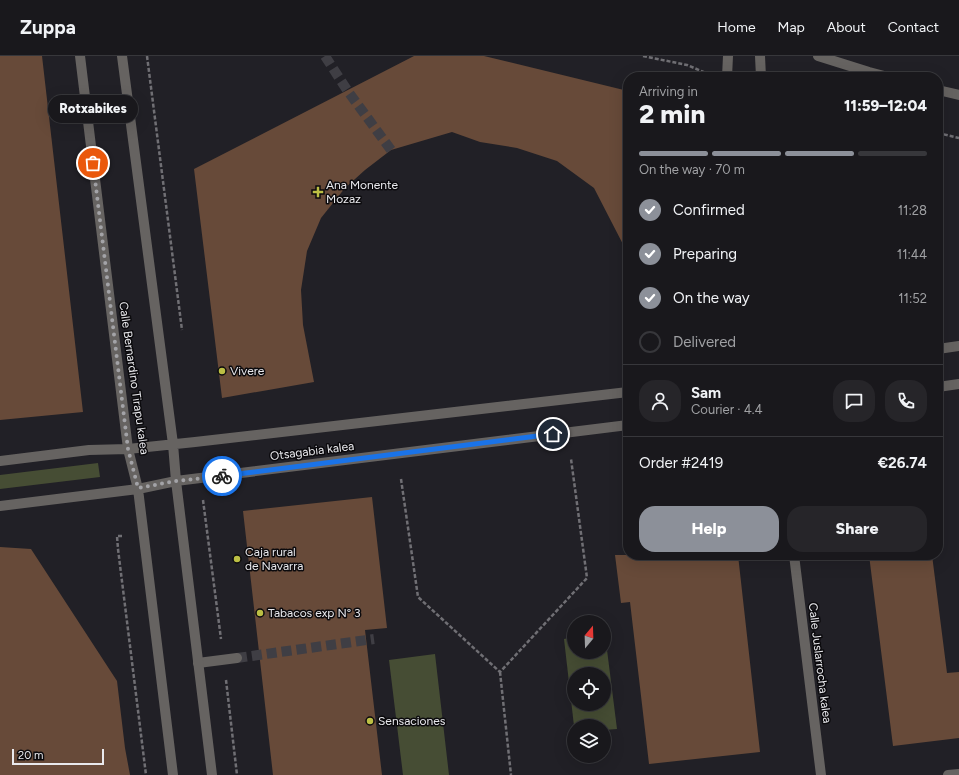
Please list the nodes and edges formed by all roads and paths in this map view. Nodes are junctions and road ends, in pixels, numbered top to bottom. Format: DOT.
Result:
graph roads {
  1 [pos="80,56"];
  2 [pos="122,56"];
  3 [pos="147,56"];
  4 [pos="643,56"];
  5 [pos="728,56"];
  6 [pos="760,56"];
  7 [pos="818,56"];
  8 [pos="703,72"];
  9 [pos="727,72"];
  10 [pos="761,72"];
  11 [pos="869,72"];
  12 [pos="943,91"];
  13 [pos="959,95"];
  14 [pos="943,134"];
  15 [pos="959,138"];
  16 [pos="169,234"];
  17 [pos="959,346"];
  18 [pos="943,348"];
  19 [pos="959,384"];
  20 [pos="943,386"];
  21 [pos="623,393"];
  22 [pos="623,426"];
  23 [pos="173,444"];
  24 [pos="128,449"];
  25 [pos="571,459"];
  26 [pos="0,461"];
  27 [pos="401,479"];
  28 [pos="176,481"];
  29 [pos="138,488"];
  30 [pos="202,497"];
  31 [pos="0,506"];
  32 [pos="117,536"];
  33 [pos="795,560"];
  34 [pos="237,658"];
  35 [pos="224,660"];
  36 [pos="198,663"];
  37 [pos="500,672"];
  38 [pos="959,774"];
  39 [pos="146,775"];
  40 [pos="173,775"];
  41 [pos="212,775"];
  42 [pos="237,775"];
  43 [pos="511,775"];
  44 [pos="821,775"];
  45 [pos="948,775"];
  1 -- 24 [label="street, Calle Bernardino Tirapu kalea"];
  2 -- 23 [label="street"];
  3 -- 16 [label="path"];
  4 -- 8 [label="path"];
  5 -- 9 [label="street"];
  6 -- 10 [label="street"];
  7 -- 11 [label="street"];
  12 -- 13 [label="street"];
  14 -- 15 [label="path"];
  17 -- 18 [label="street"];
  19 -- 20 [label="street"];
  21 -- 23 [label="street, Otsagabia kalea"];
  22 -- 28 [label="street, Otsagabia kalea"];
  23 -- 24 [label="street, Otsagabia kalea"];
  23 -- 28 [label="street"];
  24 -- 26 [label="street, Otsagabia kalea"];
  24 -- 29 [label="street, Calle Bernardino Tirapu kalea"];
  25 -- 37 [label="path"];
  27 -- 37 [label="path"];
  28 -- 29 [label="street, Otsagabia kalea"];
  28 -- 36 [label="street"];
  29 -- 31 [label="street, Otsagabia kalea"];
  29 -- 40 [label="street, Calle Bernardino Tirapu kalea"];
  30 -- 35 [label="path"];
  32 -- 39 [label="path"];
  33 -- 44 [label="street, Calle Juslarrocha kalea"];
  34 -- 35 [label="street"];
  35 -- 36 [label="street"];
  35 -- 42 [label="path"];
  36 -- 41 [label="street"];
  37 -- 43 [label="path"];
  38 -- 45 [label="street"];
}
